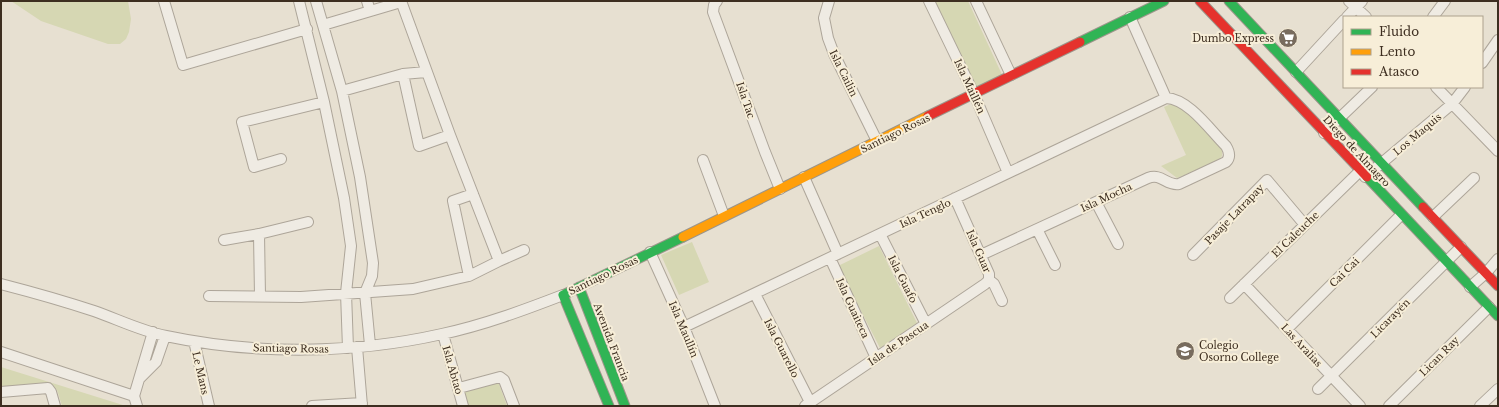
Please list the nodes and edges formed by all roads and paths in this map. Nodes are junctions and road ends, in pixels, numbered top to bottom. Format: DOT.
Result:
graph roads {
  1 [pos="164,1"];
  2 [pos="299,1"];
  3 [pos="316,1"];
  4 [pos="367,1"];
  5 [pos="717,1"];
  6 [pos="829,1"];
  7 [pos="929,1"];
  8 [pos="976,1"];
  9 [pos="1164,1"];
  10 [pos="1200,1"];
  11 [pos="1229,1"];
  12 [pos="1445,1"];
  13 [pos="401,2"];
  14 [pos="1356,3"];
  15 [pos="370,11"];
  16 [pos="1347,16"];
  17 [pos="1365,16"];
  18 [pos="1434,16"];
  19 [pos="1130,17"];
  20 [pos="1343,21"];
  21 [pos="323,25"];
  22 [pos="307,29"];
  23 [pos="1498,40"];
  24 [pos="1483,62"];
  25 [pos="426,72"];
  26 [pos="1296,72"];
  27 [pos="404,74"];
  28 [pos="1011,76"];
  29 [pos="1371,88"];
  30 [pos="1437,88"];
  31 [pos="1463,88"];
  32 [pos="342,91"];
  33 [pos="974,94"];
  34 [pos="1166,98"];
  35 [pos="324,102"];
  36 [pos="1452,104"];
  37 [pos="1340,119"];
  38 [pos="1324,133"];
  39 [pos="450,135"];
  40 [pos="878,141"];
  41 [pos="1498,151"];
  42 [pos="281,159"];
  43 [pos="703,160"];
  44 [pos="1382,163"];
  45 [pos="1008,173"];
  46 [pos="1363,174"];
  47 [pos="804,177"];
  48 [pos="1474,178"];
  49 [pos="780,189"];
  50 [pos="473,194"];
  51 [pos="955,198"];
  52 [pos="1096,202"];
  53 [pos="1401,214"];
  54 [pos="724,216"];
  55 [pos="1433,218"];
  56 [pos="308,222"];
  57 [pos="1305,225"];
  58 [pos="1037,229"];
  59 [pos="259,234"];
  60 [pos="880,234"];
  61 [pos="224,240"];
  62 [pos="1118,244"];
  63 [pos="1461,247"];
  64 [pos="524,250"];
  65 [pos="650,252"];
  66 [pos="980,255"];
  67 [pos="1193,255"];
  68 [pos="834,256"];
  69 [pos="1498,259"];
  70 [pos="499,261"];
  71 [pos="1446,261"];
  72 [pos="1055,265"];
  73 [pos="1486,273"];
  74 [pos="469,276"];
  75 [pos="989,280"];
  76 [pos="1,284"];
  77 [pos="1244,284"];
  78 [pos="1498,286"];
  79 [pos="579,287"];
  80 [pos="1470,287"];
  81 [pos="346,293"];
  82 [pos="365,293"];
  83 [pos="563,294"];
  84 [pos="755,294"];
  85 [pos="209,296"];
  86 [pos="260,296"];
  87 [pos="1230,298"];
  88 [pos="1002,301"];
  89 [pos="1489,306"];
  90 [pos="1498,316"];
  91 [pos="926,324"];
  92 [pos="684,327"];
  93 [pos="1287,329"];
  94 [pos="153,332"];
  95 [pos="443,334"];
  96 [pos="165,336"];
  97 [pos="194,341"];
  98 [pos="370,345"];
  99 [pos="353,347"];
  100 [pos="1,352"];
  101 [pos="876,358"];
  102 [pos="1331,376"];
  103 [pos="140,378"];
  104 [pos="459,388"];
  105 [pos="1318,389"];
  106 [pos="1498,389"];
  107 [pos="1,392"];
  108 [pos="136,401"];
  109 [pos="362,404"];
  110 [pos="807,404"];
  111 [pos="55,406"];
  112 [pos="209,406"];
  113 [pos="312,406"];
  114 [pos="463,406"];
  115 [pos="514,406"];
  116 [pos="609,406"];
  117 [pos="625,406"];
  118 [pos="715,406"];
  119 [pos="1360,406"];
  120 [pos="1389,406"];
  121 [pos="1480,406"];
  1 -- 22 [label="street"];
  2 -- 22 [label="street"];
  3 -- 21 [label="street"];
  4 -- 15 [label="street"];
  5 -- 49 [label="street, Isla Tac"];
  6 -- 40 [label="street, Isla Cailin"];
  7 -- 33 [label="street, Isla Maillén"];
  8 -- 28 [label="street"];
  9 -- 19 [label="street, Santiago Rosas"];
  10 -- 38 [label="street, Diego de Almagro"];
  11 -- 26 [label="street, Diego de Almagro"];
  12 -- 18 [label="street"];
  13 -- 15 [label="street"];
  13 -- 25 [label="street"];
  14 -- 16 [label="street"];
  14 -- 17 [label="street"];
  15 -- 21 [label="street"];
  19 -- 28 [label="street, Santiago Rosas"];
  19 -- 34 [label="street"];
  20 -- 26 [label="street"];
  21 -- 32 [label="street"];
  22 -- 35 [label="street"];
  23 -- 24 [label="street"];
  25 -- 27 [label="street"];
  25 -- 39 [label="street"];
  26 -- 37 [label="street, Diego de Almagro"];
  27 -- 32 [label="street"];
  27 -- 39 [label="street"];
  28 -- 33 [label="street, Santiago Rosas"];
  29 -- 37 [label="street"];
  30 -- 36 [label="street"];
  31 -- 36 [label="street, Los Maquis"];
  32 -- 82 [label="street"];
  33 -- 40 [label="street, Santiago Rosas"];
  33 -- 45 [label="street, Isla Maillén"];
  34 -- 45 [label="street, Isla Tenglo"];
  34 -- 52 [label="street, Isla Mocha"];
  35 -- 42 [label="street"];
  35 -- 81 [label="street"];
  36 -- 41 [label="street"];
  36 -- 44 [label="street, Los Maquis"];
  37 -- 38 [label="street"];
  37 -- 44 [label="street, Diego de Almagro"];
  38 -- 46 [label="street, Diego de Almagro"];
  39 -- 50 [label="street"];
  40 -- 47 [label="street, Santiago Rosas"];
  43 -- 54 [label="street"];
  44 -- 46 [label="street, Los Maquis"];
  44 -- 55 [label="street, Diego de Almagro"];
  45 -- 51 [label="street, Isla Tenglo"];
  46 -- 53 [label="street, Diego de Almagro"];
  46 -- 57 [label="street, El Caleuche"];
  47 -- 49 [label="street, Santiago Rosas"];
  47 -- 68 [label="street, Isla Guaiteca"];
  48 -- 55 [label="street"];
  49 -- 54 [label="street, Santiago Rosas"];
  50 -- 70 [label="street"];
  50 -- 74 [label="street"];
  51 -- 60 [label="street, Isla Tenglo"];
  51 -- 66 [label="street, Isla Guar"];
  52 -- 58 [label="street, Isla Mocha"];
  52 -- 62 [label="street"];
  53 -- 71 [label="street, Diego de Almagro"];
  53 -- 93 [label="street, Cai Cai"];
  54 -- 65 [label="street, Santiago Rosas"];
  55 -- 63 [label="street, Diego de Almagro"];
  56 -- 59 [label="street"];
  57 -- 67 [label="street, Pasaje Latrapay"];
  57 -- 77 [label="street, El Caleuche"];
  58 -- 66 [label="street, Isla Mocha"];
  58 -- 72 [label="street"];
  59 -- 61 [label="street"];
  59 -- 86 [label="street"];
  60 -- 68 [label="street, Isla Tenglo"];
  60 -- 91 [label="street, Isla Guafo"];
  63 -- 71 [label="street, Licarayén"];
  63 -- 73 [label="street, Diego de Almagro"];
  64 -- 70 [label="street"];
  65 -- 79 [label="street, Santiago Rosas"];
  65 -- 92 [label="street, Isla Maullín"];
  66 -- 75 [label="street, Isla Guar"];
  68 -- 84 [label="street, Isla Tenglo"];
  68 -- 101 [label="street, Isla Guaiteca"];
  69 -- 73 [label="street"];
  70 -- 74 [label="street"];
  71 -- 80 [label="street, Diego de Almagro"];
  71 -- 102 [label="street, Licarayén"];
  73 -- 78 [label="street, Diego de Almagro"];
  73 -- 80 [label="street"];
  74 -- 82 [label="street"];
  75 -- 88 [label="street, Isla Guar"];
  75 -- 91 [label="street, Isla de Pascua"];
  76 -- 94 [label="street, Santiago Rosas"];
  77 -- 87 [label="street, El Caleuche"];
  77 -- 93 [label="street, Las Aralias"];
  79 -- 83 [label="street, Santiago Rosas"];
  79 -- 117 [label="street, Avenida Francia"];
  80 -- 89 [label="street, Diego de Almagro"];
  81 -- 82 [label="street"];
  81 -- 86 [label="street"];
  81 -- 99 [label="street"];
  82 -- 98 [label="street"];
  83 -- 95 [label="street, Santiago Rosas"];
  83 -- 116 [label="street"];
  84 -- 92 [label="street, Isla Tenglo"];
  84 -- 110 [label="street, Isla Guarello"];
  85 -- 86 [label="street"];
  89 -- 90 [label="street, Diego de Almagro"];
  89 -- 120 [label="street, Lican Ray"];
  91 -- 101 [label="street, Isla de Pascua"];
  92 -- 118 [label="street, Isla Maullín"];
  93 -- 102 [label="street, Las Aralias"];
  94 -- 96 [label="street, Santiago Rosas"];
  94 -- 103 [label="street"];
  95 -- 98 [label="street, Santiago Rosas"];
  95 -- 104 [label="street, Isla Abtao"];
  96 -- 97 [label="street, Santiago Rosas"];
  96 -- 103 [label="street"];
  97 -- 99 [label="street, Santiago Rosas"];
  97 -- 112 [label="street, Le Mans"];
  98 -- 99 [label="street, Santiago Rosas"];
  99 -- 109 [label="street"];
  100 -- 108 [label="street"];
  101 -- 110 [label="street, Isla de Pascua"];
  102 -- 105 [label="street, Licarayén"];
  102 -- 119 [label="street, Las Aralias"];
  103 -- 108 [label="street"];
  104 -- 114 [label="street, Isla Abtao"];
  104 -- 115 [label="street"];
  106 -- 121 [label="street"];
  107 -- 111 [label="street"];
  109 -- 113 [label="street"];
}
